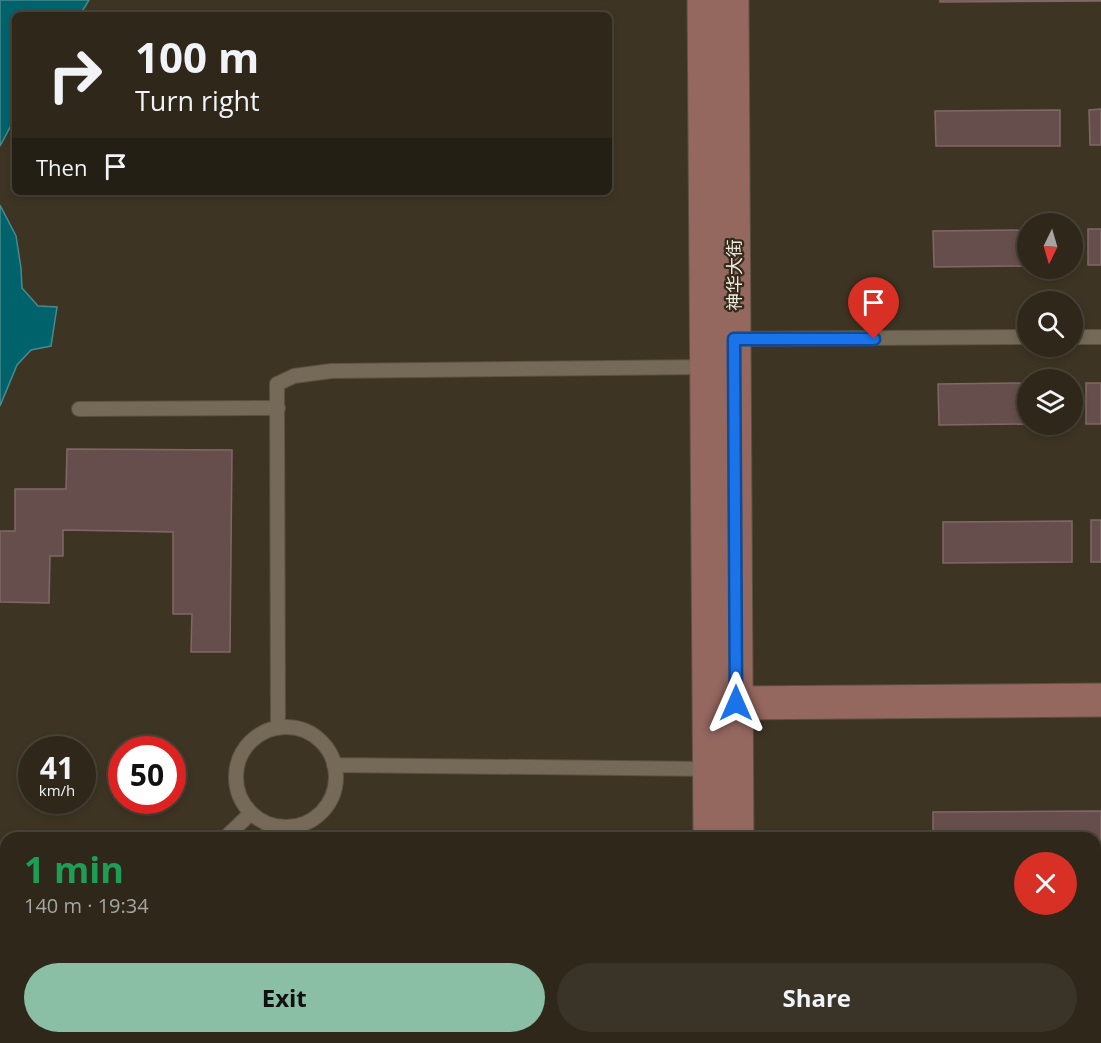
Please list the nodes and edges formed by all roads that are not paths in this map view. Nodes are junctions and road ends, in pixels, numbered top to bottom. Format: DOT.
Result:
graph roads {
  1 [pos="704,0"];
  2 [pos="732,0"];
  3 [pos="1083,337"];
  4 [pos="1101,337"];
  5 [pos="1017,338"];
  6 [pos="734,339"];
  7 [pos="707,367"];
  8 [pos="278,408"];
  9 [pos="79,409"];
  10 [pos="1101,700"];
  11 [pos="723,703"];
  12 [pos="278,728"];
  13 [pos="334,765"];
  14 [pos="709,769"];
  15 [pos="251,813"];
  16 [pos="231,832"];
  17 [pos="710,832"];
  18 [pos="736,832"];
  1 -- 7 [label="main road, 神华大街"];
  2 -- 6 [label="main road, 神华大街"];
  3 -- 4 [label="lane"];
  5 -- 6 [label="lane"];
  6 -- 11 [label="main road, 神华大街"];
  7 -- 8 [label="lane"];
  7 -- 11 [label="main road, 神华大街"];
  8 -- 9 [label="lane"];
  8 -- 12 [label="lane"];
  10 -- 11 [label="main road"];
  11 -- 14 [label="main road, 神华大街"];
  11 -- 18 [label="main road, 神华大街"];
  12 -- 13 [label="lane"];
  12 -- 15 [label="lane"];
  13 -- 14 [label="lane"];
  13 -- 15 [label="lane"];
  14 -- 17 [label="main road, 神华大街"];
  15 -- 16 [label="lane"];
}
